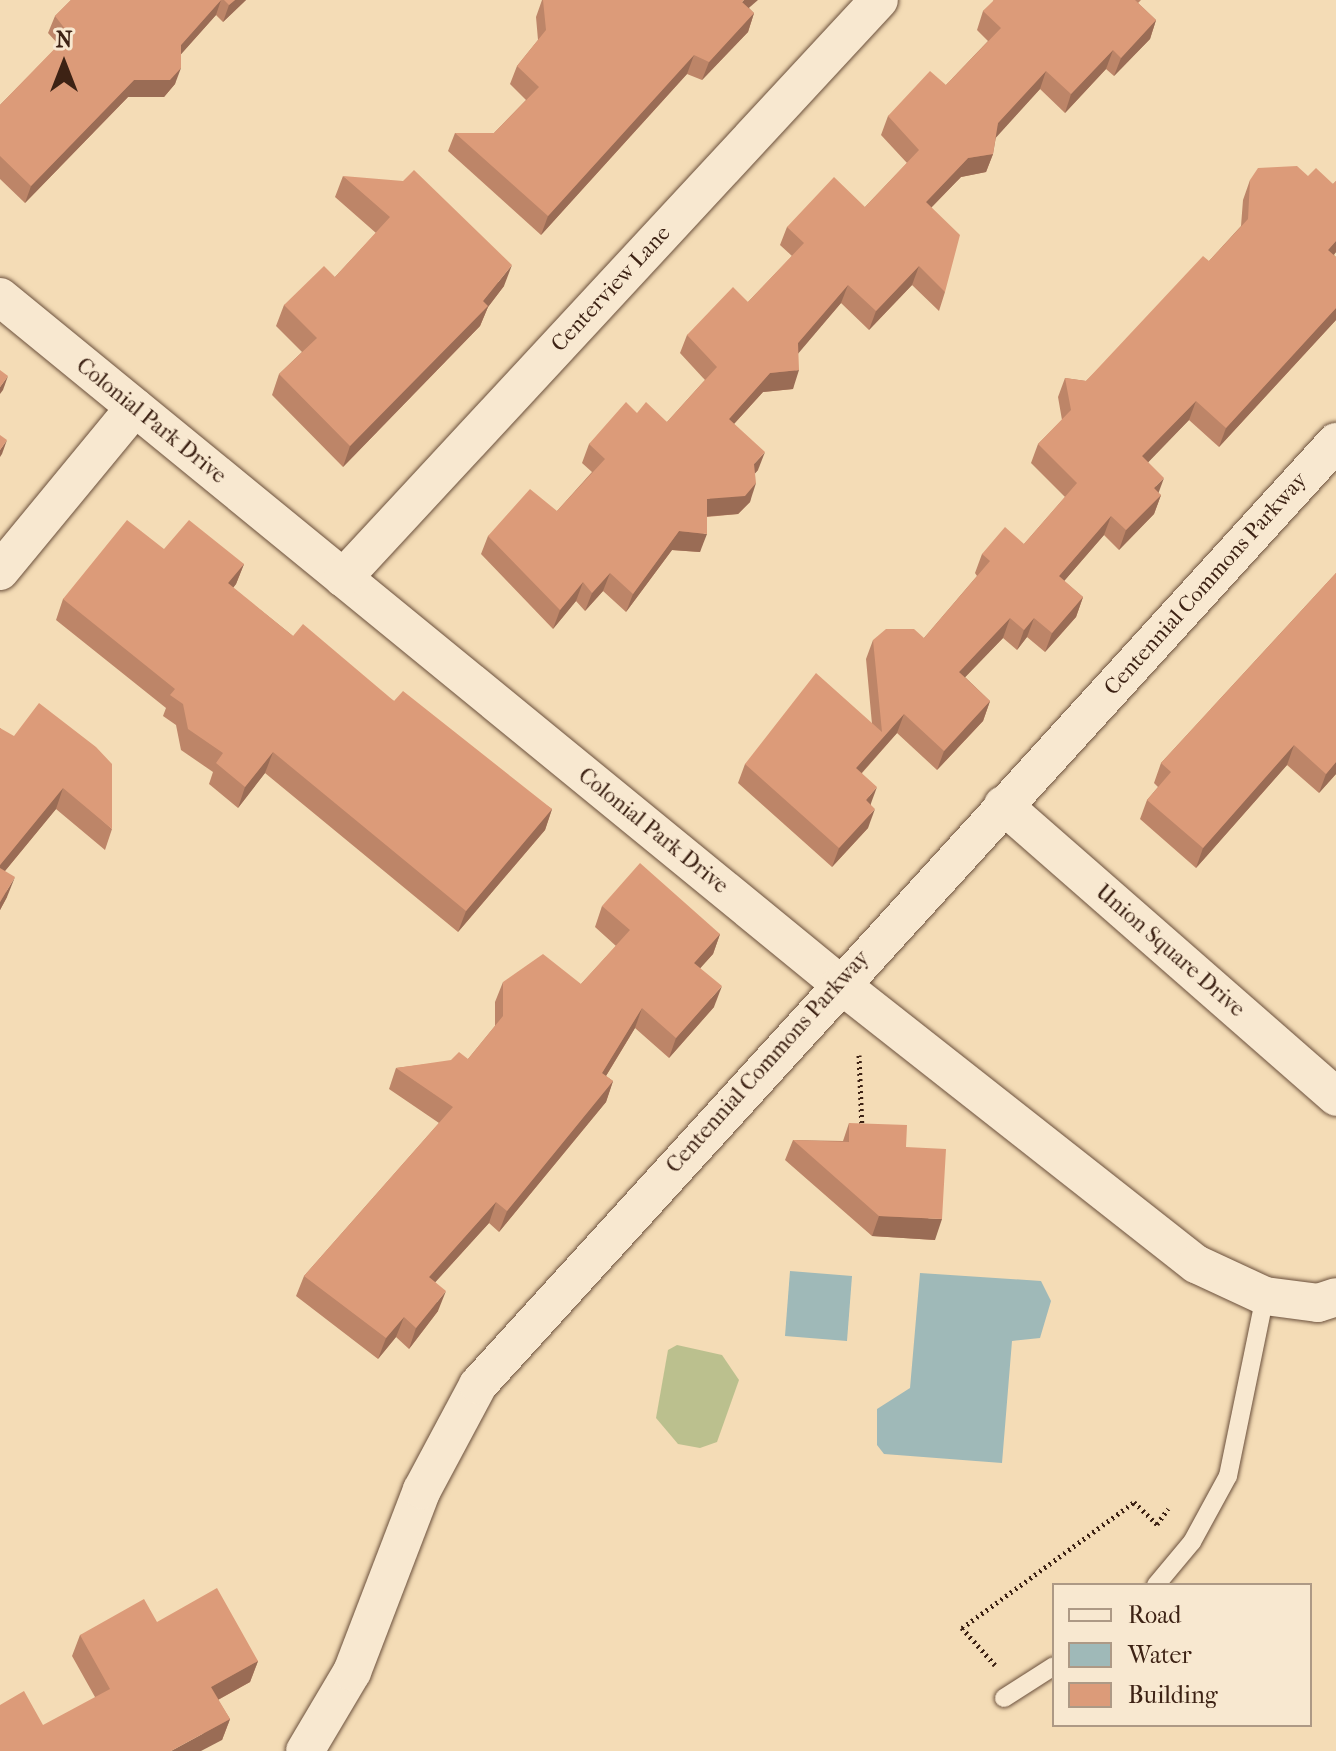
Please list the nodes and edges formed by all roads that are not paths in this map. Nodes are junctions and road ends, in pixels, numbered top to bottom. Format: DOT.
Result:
graph roads {
  1 [pos="879,0"];
  2 [pos="0,297"];
  3 [pos="135,407"];
  4 [pos="1336,442"];
  5 [pos="0,571"];
  6 [pos="343,578"];
  7 [pos="1003,805"];
  8 [pos="840,984"];
  9 [pos="1336,1097"];
  10 [pos="1265,1296"];
  11 [pos="1336,1297"];
  12 [pos="1158,1583"];
  13 [pos="1052,1667"];
  14 [pos="1004,1698"];
  15 [pos="305,1751"];
  1 -- 6 [label="street, Centerview Lane"];
  2 -- 3 [label="street, Colonial Park Drive"];
  3 -- 5 [label="street"];
  3 -- 6 [label="street, Colonial Park Drive"];
  4 -- 7 [label="street, Centennial Commons Parkway"];
  6 -- 8 [label="street, Colonial Park Drive"];
  7 -- 8 [label="street, Centennial Commons Parkway"];
  7 -- 9 [label="street, Union Square Drive"];
  8 -- 10 [label="street, Colonial Park Drive"];
  8 -- 15 [label="street, Centennial Commons Parkway"];
  10 -- 11 [label="street, Colonial Park Drive"];
  10 -- 12 [label="lane"];
  13 -- 14 [label="lane"];
}
